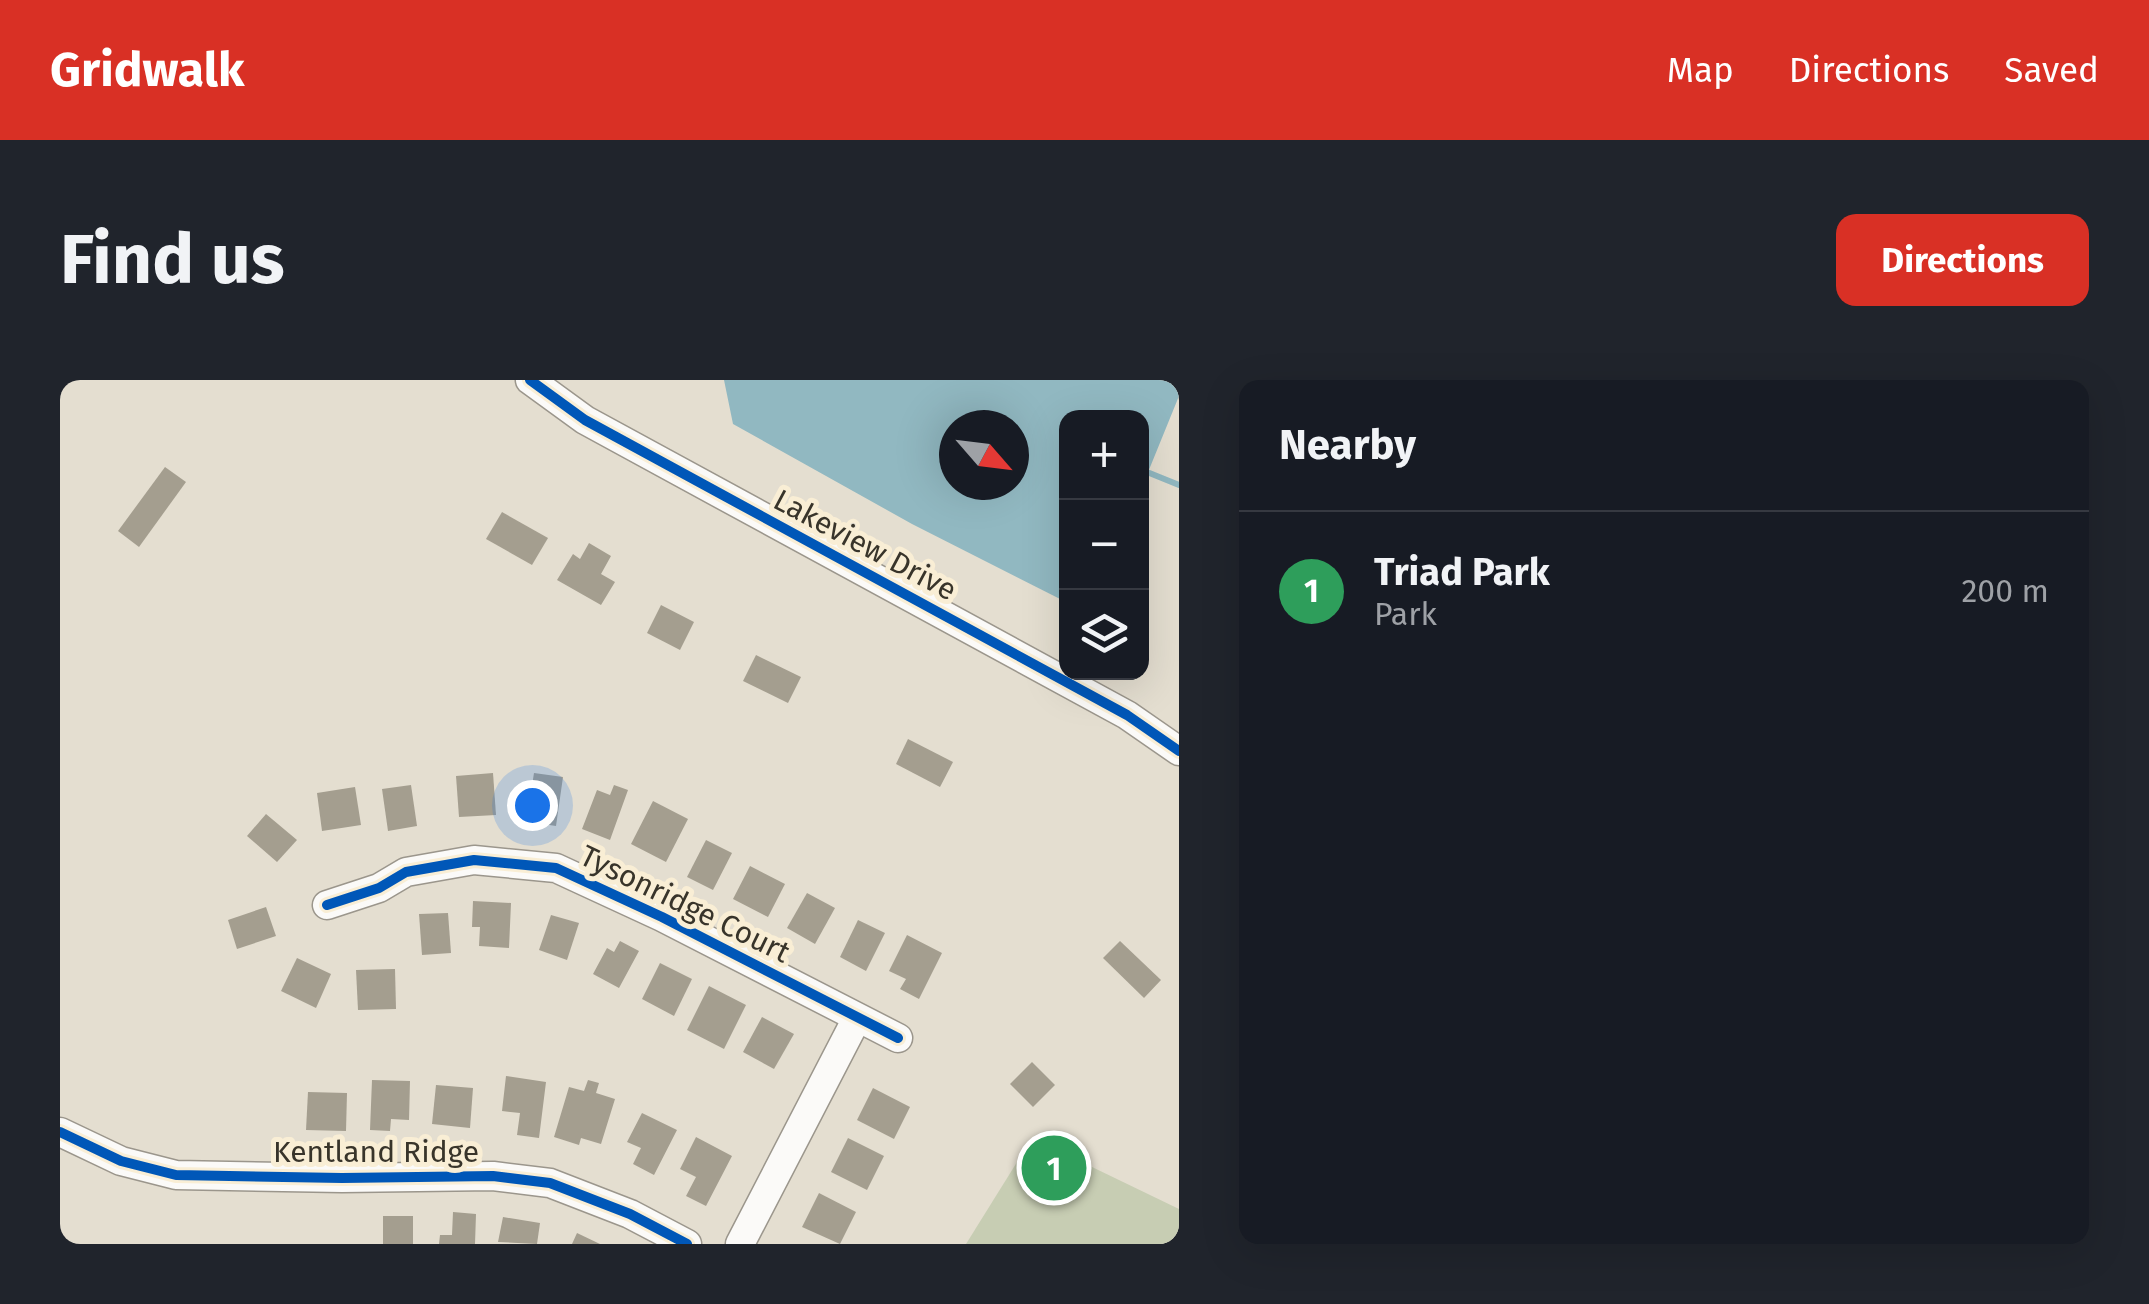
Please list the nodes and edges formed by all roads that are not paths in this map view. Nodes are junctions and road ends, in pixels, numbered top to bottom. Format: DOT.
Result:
graph roads {
  1 [pos="530,380"];
  2 [pos="1179,751"];
  3 [pos="327,905"];
  4 [pos="858,1018"];
  5 [pos="898,1038"];
  6 [pos="60,1132"];
  7 [pos="687,1244"];
  8 [pos="740,1244"];
  1 -- 2 [label="street, Lakeview Drive"];
  3 -- 4 [label="street, Tysonridge Court"];
  4 -- 5 [label="street, Tysonridge Court"];
  4 -- 8 [label="street"];
  6 -- 7 [label="street, Kentland Ridge"];
}
